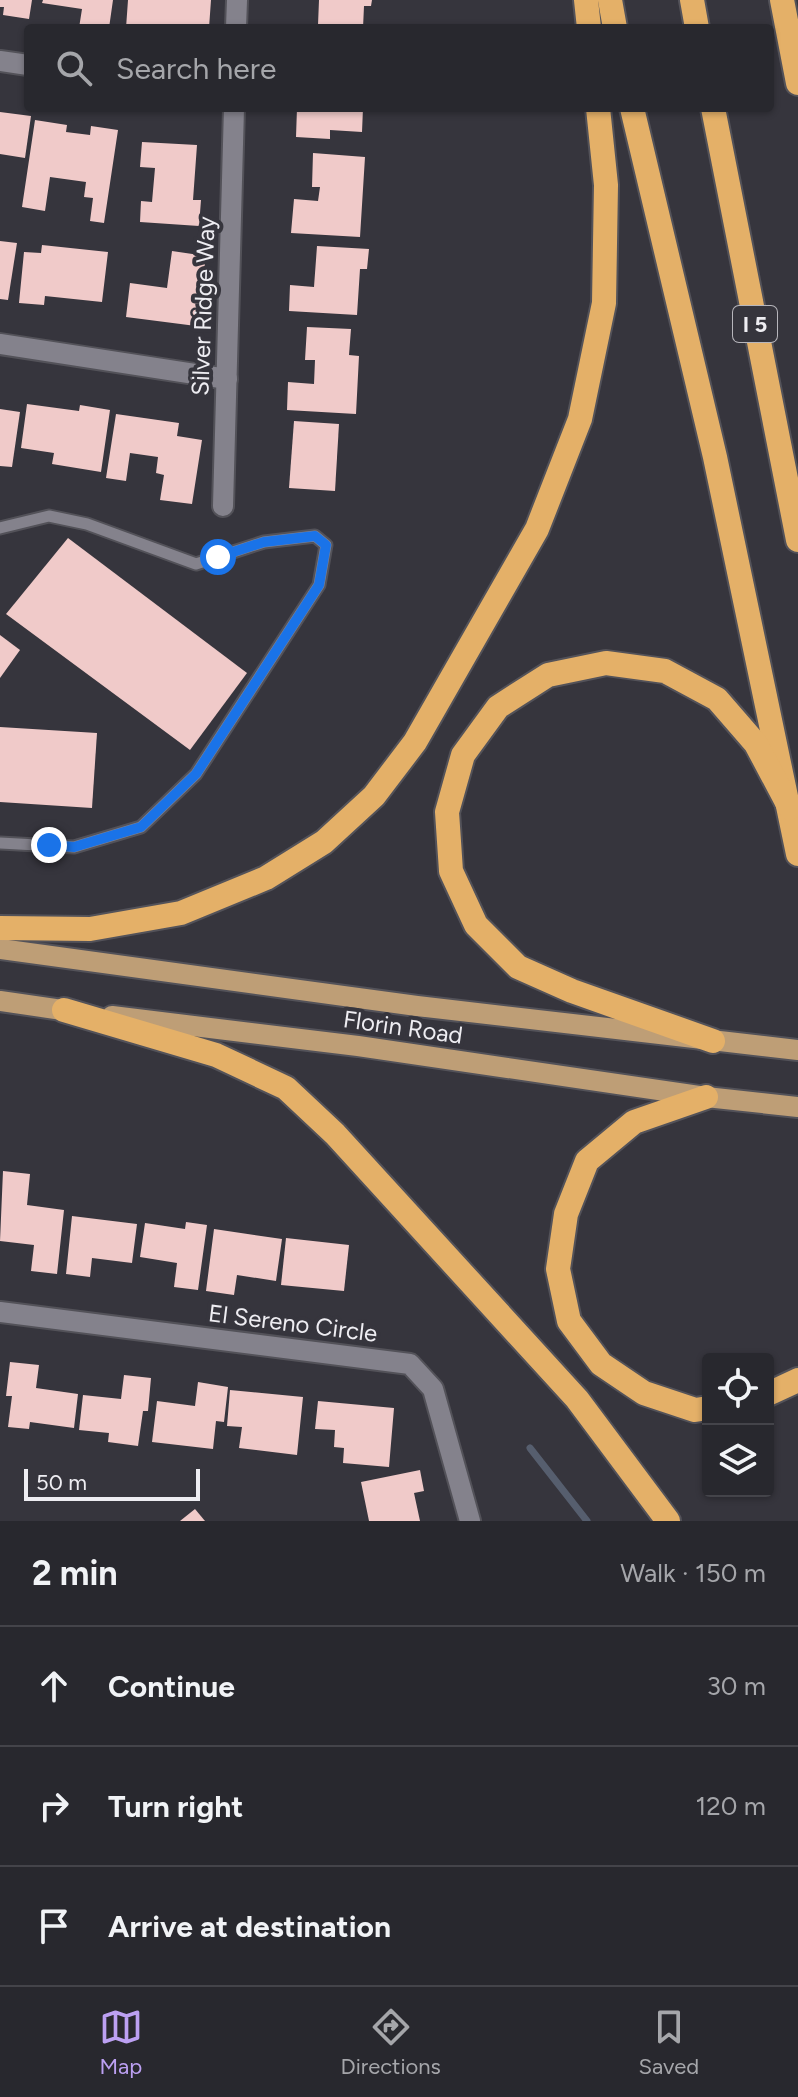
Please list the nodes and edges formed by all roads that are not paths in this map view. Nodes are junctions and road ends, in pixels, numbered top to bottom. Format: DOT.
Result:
graph roads {
  1 [pos="237,0"];
  2 [pos="586,0"];
  3 [pos="610,0"];
  4 [pos="692,0"];
  5 [pos="782,0"];
  6 [pos="236,24"];
  7 [pos="589,24"];
  8 [pos="614,24"];
  9 [pos="696,24"];
  10 [pos="0,61"];
  11 [pos="24,64"];
  12 [pos="798,83"];
  13 [pos="234,112"];
  14 [pos="598,112"];
  15 [pos="633,112"];
  16 [pos="714,112"];
  17 [pos="0,344"];
  18 [pos="227,379"];
  19 [pos="223,506"];
  20 [pos="0,528"];
  21 [pos="798,540"];
  22 [pos="790,808"];
  23 [pos="0,843"];
  24 [pos="798,854"];
  25 [pos="0,928"];
  26 [pos="0,949"];
  27 [pos="0,1001"];
  28 [pos="64,1010"];
  29 [pos="713,1041"];
  30 [pos="798,1050"];
  31 [pos="706,1097"];
  32 [pos="798,1107"];
  33 [pos="0,1312"];
  34 [pos="798,1380"];
  35 [pos="774,1391"];
  36 [pos="702,1409"];
  37 [pos="470,1521"];
  38 [pos="668,1521"];
  1 -- 6 [label="street"];
  2 -- 7 [label="highway"];
  3 -- 8 [label="highway"];
  4 -- 9 [label="highway"];
  5 -- 12 [label="highway"];
  10 -- 11 [label="street"];
  13 -- 18 [label="street, Silver Ridge Way"];
  14 -- 25 [label="highway"];
  15 -- 22 [label="highway"];
  16 -- 21 [label="highway, I 5"];
  17 -- 18 [label="street"];
  18 -- 19 [label="street, Silver Ridge Way"];
  20 -- 23 [label="lane"];
  22 -- 24 [label="highway"];
  22 -- 29 [label="highway"];
  26 -- 29 [label="main road, Florin Road"];
  27 -- 28 [label="main road, Florin Road"];
  28 -- 31 [label="main road, Florin Road"];
  28 -- 38 [label="highway"];
  29 -- 30 [label="main road, Florin Road"];
  31 -- 32 [label="main road, Florin Road"];
  31 -- 36 [label="highway"];
  33 -- 37 [label="street, El Sereno Circle"];
  34 -- 35 [label="highway"];
}
